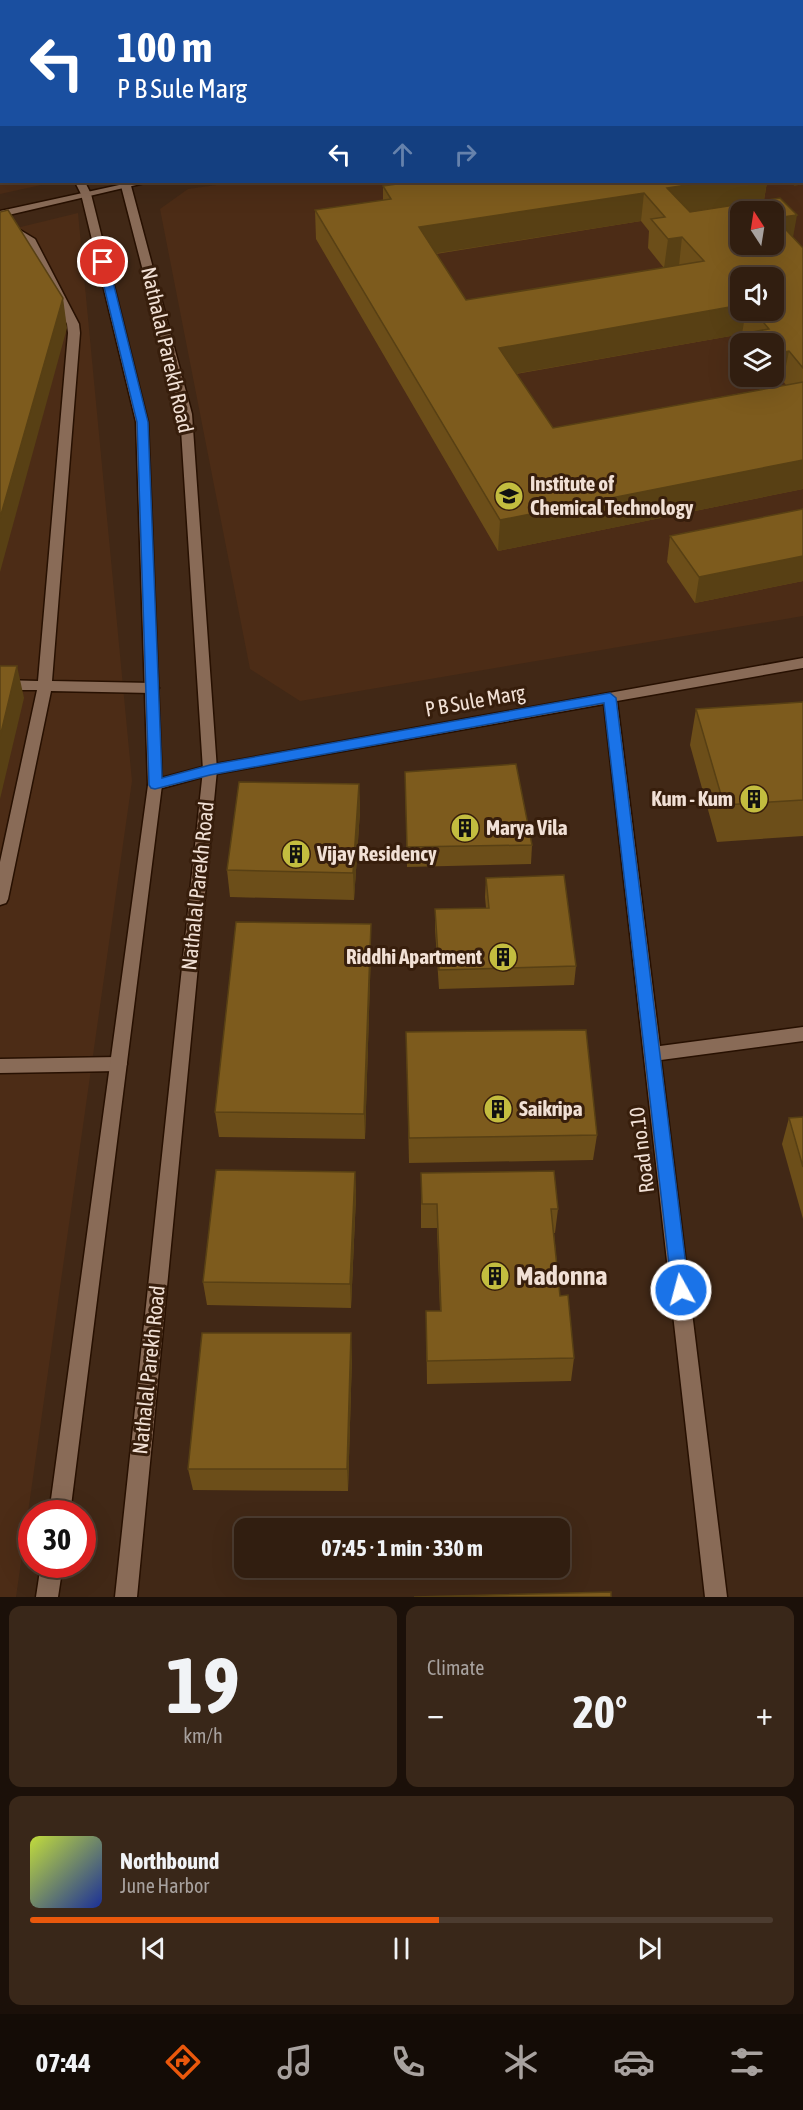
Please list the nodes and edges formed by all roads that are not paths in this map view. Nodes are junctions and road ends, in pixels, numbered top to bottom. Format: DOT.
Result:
graph roads {
  1 [pos="126,183"];
  2 [pos="83,188"];
  3 [pos="0,214"];
  4 [pos="0,236"];
  5 [pos="803,663"];
  6 [pos="0,685"];
  7 [pos="45,686"];
  8 [pos="152,688"];
  9 [pos="610,698"];
  10 [pos="210,770"];
  11 [pos="155,785"];
  12 [pos="0,899"];
  13 [pos="803,1034"];
  14 [pos="654,1054"];
  15 [pos="118,1064"];
  16 [pos="0,1066"];
  17 [pos="60,1500"];
  18 [pos="50,1578"];
  19 [pos="47,1597"];
  20 [pos="126,1597"];
  21 [pos="716,1597"];
  1 -- 2 [label="street"];
  1 -- 10 [label="street, Nathalal Parekh Road"];
  2 -- 3 [label="street"];
  2 -- 8 [label="street, Nathalal Parekh Road"];
  4 -- 7 [label="street"];
  5 -- 9 [label="street, P B Sule Marg"];
  6 -- 7 [label="street"];
  7 -- 8 [label="street"];
  7 -- 12 [label="street"];
  8 -- 11 [label="street, Nathalal Parekh Road"];
  9 -- 10 [label="street, P B Sule Marg"];
  9 -- 14 [label="street, Road no.10"];
  10 -- 11 [label="street, P B Sule Marg"];
  10 -- 20 [label="street, Nathalal Parekh Road"];
  11 -- 15 [label="street, Nathalal Parekh Road"];
  13 -- 14 [label="street"];
  14 -- 21 [label="street, Road no.10"];
  15 -- 16 [label="street"];
  15 -- 17 [label="street, Nathalal Parekh Road"];
  18 -- 19 [label="street"];
}
